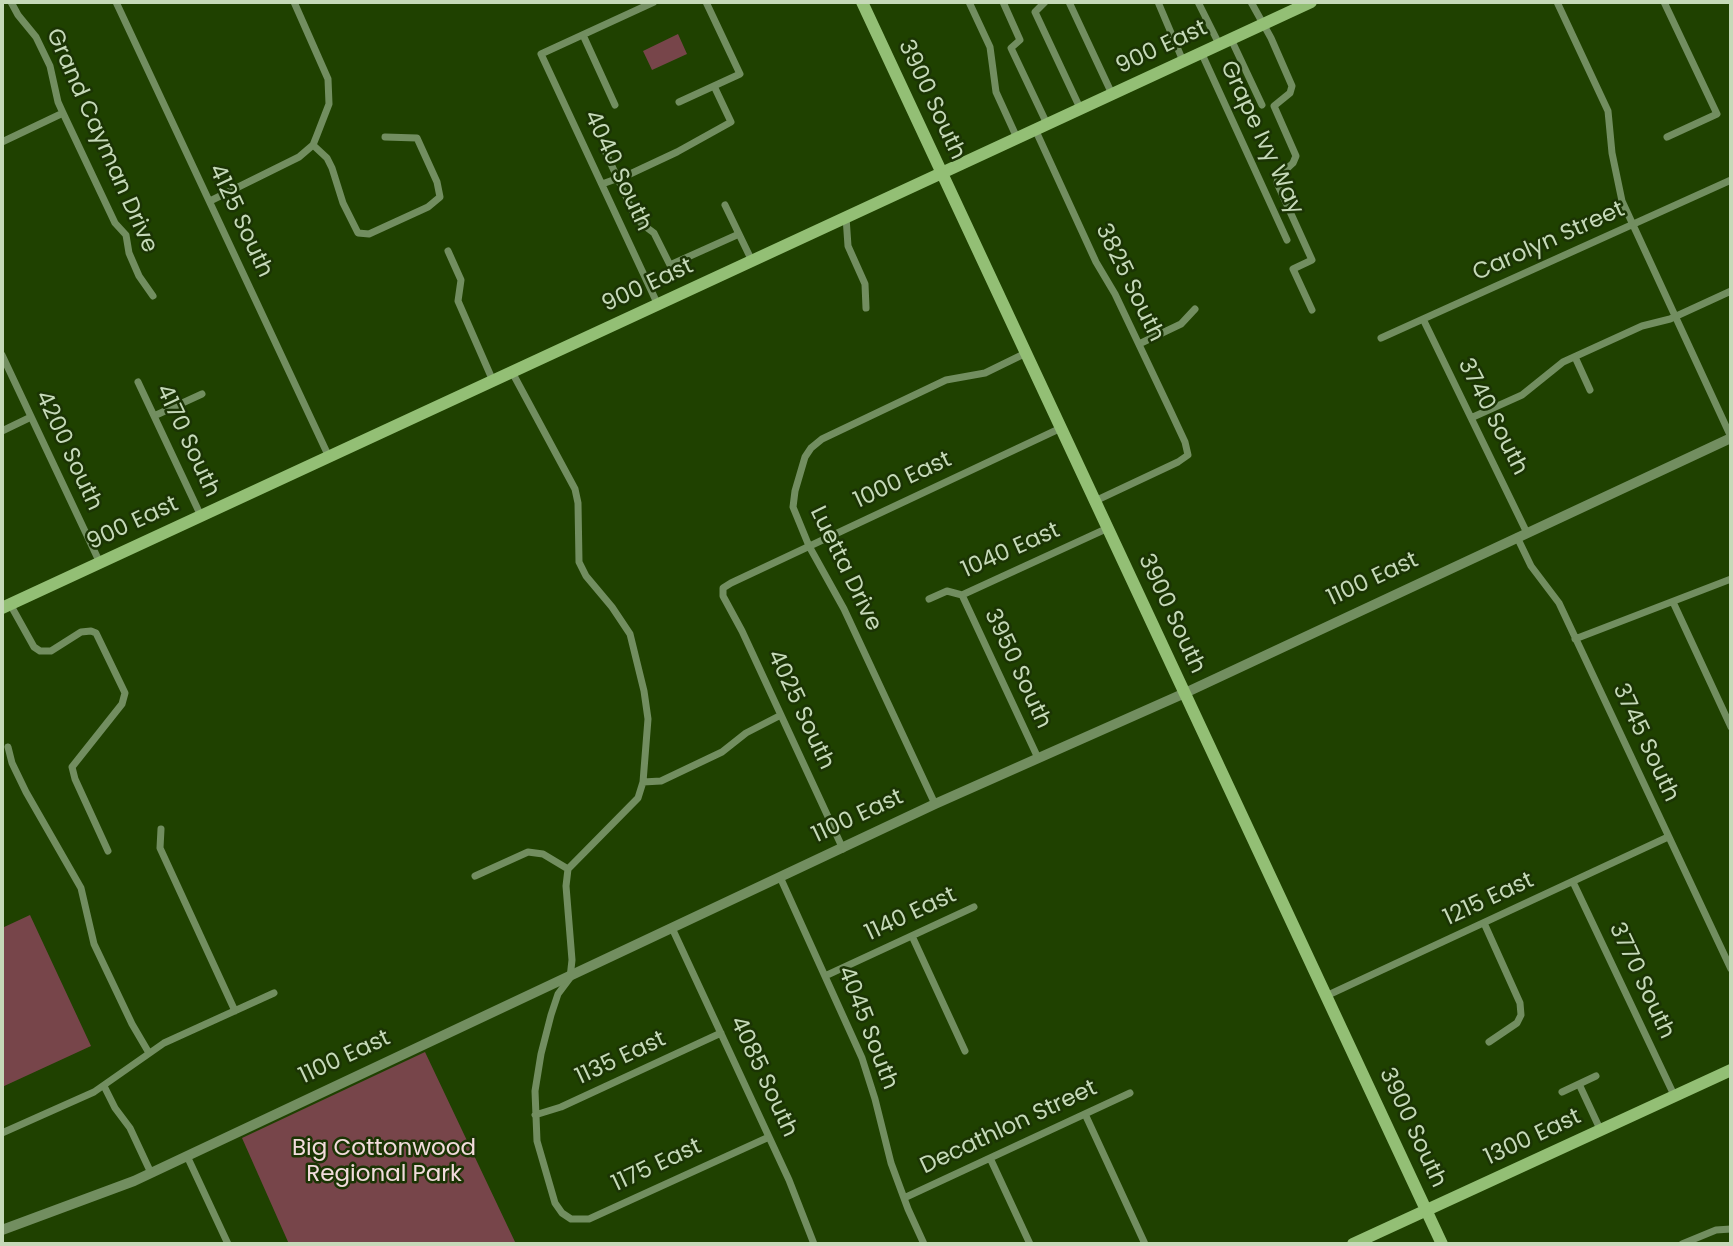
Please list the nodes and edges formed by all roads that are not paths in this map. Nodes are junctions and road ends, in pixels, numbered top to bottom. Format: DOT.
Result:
graph roads {
  1 [pos="11,2"];
  2 [pos="116,2"];
  3 [pos="293,2"];
  4 [pos="654,2"];
  5 [pos="706,2"];
  6 [pos="862,2"];
  7 [pos="969,2"];
  8 [pos="1003,2"];
  9 [pos="1045,2"];
  10 [pos="1069,2"];
  11 [pos="1158,2"];
  12 [pos="1198,2"];
  13 [pos="1251,2"];
  14 [pos="1311,2"];
  15 [pos="1557,2"];
  16 [pos="1664,2"];
  17 [pos="1263,24"];
  18 [pos="583,35"];
  19 [pos="1231,39"];
  20 [pos="1219,44"];
  21 [pos="1201,52"];
  22 [pos="1183,61"];
  23 [pos="714,86"];
  24 [pos="1112,94"];
  25 [pos="679,102"];
  26 [pos="615,105"];
  27 [pos="1262,105"];
  28 [pos="1080,108"];
  29 [pos="63,113"];
  30 [pos="1041,126"];
  31 [pos="385,137"];
  32 [pos="1667,137"];
  33 [pos="1017,138"];
  34 [pos="2,142"];
  35 [pos="313,145"];
  36 [pos="605,151"];
  37 [pos="942,173"];
  38 [pos="617,177"];
  39 [pos="1731,180"];
  40 [pos="602,184"];
  41 [pos="210,201"];
  42 [pos="725,205"];
  43 [pos="846,217"];
  44 [pos="1633,226"];
  45 [pos="738,233"];
  46 [pos="1287,240"];
  47 [pos="448,251"];
  48 [pos="752,261"];
  49 [pos="1731,291"];
  50 [pos="153,296"];
  51 [pos="658,305"];
  52 [pos="866,308"];
  53 [pos="1195,309"];
  54 [pos="1312,310"];
  55 [pos="1676,316"];
  56 [pos="1423,319"];
  57 [pos="1381,338"];
  58 [pos="1139,344"];
  59 [pos="1026,353"];
  60 [pos="2,355"];
  61 [pos="1575,357"];
  62 [pos="512,372"];
  63 [pos="493,381"];
  64 [pos="138,382"];
  65 [pos="1591,390"];
  66 [pos="202,394"];
  67 [pos="154,416"];
  68 [pos="31,417"];
  69 [pos="1473,417"];
  70 [pos="1061,428"];
  71 [pos="2,432"];
  72 [pos="1731,437"];
  73 [pos="330,457"];
  74 [pos="1095,501"];
  75 [pos="201,516"];
  76 [pos="1108,528"];
  77 [pos="1522,535"];
  78 [pos="809,546"];
  79 [pos="100,563"];
  80 [pos="1731,579"];
  81 [pos="723,588"];
  82 [pos="962,595"];
  83 [pos="929,600"];
  84 [pos="1673,602"];
  85 [pos="7,605"];
  86 [pos="1575,639"];
  87 [pos="1185,693"];
  88 [pos="781,715"];
  89 [pos="1731,727"];
  90 [pos="8,747"];
  91 [pos="1038,758"];
  92 [pos="643,782"];
  93 [pos="934,804"];
  94 [pos="161,829"];
  95 [pos="1668,837"];
  96 [pos="843,849"];
  97 [pos="108,851"];
  98 [pos="568,869"];
  99 [pos="475,876"];
  100 [pos="780,877"];
  101 [pos="1573,882"];
  102 [pos="974,907"];
  103 [pos="1484,923"];
  104 [pos="672,928"];
  105 [pos="912,936"];
  106 [pos="1731,969"];
  107 [pos="825,976"];
  108 [pos="570,978"];
  109 [pos="274,993"];
  110 [pos="1326,996"];
  111 [pos="235,1011"];
  112 [pos="721,1034"];
  113 [pos="1489,1042"];
  114 [pos="965,1051"];
  115 [pos="149,1053"];
  116 [pos="1731,1070"];
  117 [pos="1596,1076"];
  118 [pos="1579,1084"];
  119 [pos="104,1086"];
  120 [pos="1562,1092"];
  121 [pos="1130,1093"];
  122 [pos="1674,1096"];
  123 [pos="1085,1114"];
  124 [pos="535,1115"];
  125 [pos="1600,1129"];
  126 [pos="2,1133"];
  127 [pos="769,1137"];
  128 [pos="187,1156"];
  129 [pos="990,1158"];
  130 [pos="151,1173"];
  131 [pos="904,1198"];
  132 [pos="1427,1210"];
  133 [pos="1731,1229"];
  134 [pos="2,1230"];
  135 [pos="228,1244"];
  136 [pos="814,1244"];
  137 [pos="924,1244"];
  138 [pos="1030,1244"];
  139 [pos="1145,1244"];
  140 [pos="1353,1244"];
  141 [pos="1442,1244"];
  142 [pos="1682,1244"];
  1 -- 29 [label="street, Grand Cayman Drive"];
  2 -- 41 [label="street, 4125 South"];
  3 -- 35 [label="street"];
  4 -- 18 [label="street"];
  5 -- 23 [label="street"];
  6 -- 37 [label="main road, 3900 South"];
  7 -- 33 [label="street"];
  8 -- 30 [label="street, 3825 South"];
  9 -- 28 [label="street"];
  10 -- 24 [label="street"];
  11 -- 22 [label="street"];
  12 -- 20 [label="street"];
  13 -- 17 [label="street"];
  14 -- 17 [label="main road, 900 East"];
  15 -- 44 [label="street"];
  16 -- 32 [label="street"];
  17 -- 19 [label="main road, 900 East"];
  17 -- 54 [label="street"];
  18 -- 26 [label="street"];
  18 -- 40 [label="street, 4040 South"];
  19 -- 20 [label="main road, 900 East"];
  19 -- 27 [label="street"];
  20 -- 21 [label="main road, 900 East"];
  21 -- 22 [label="main road, 900 East"];
  21 -- 46 [label="street, Grape Ivy Way"];
  22 -- 24 [label="main road, 900 East"];
  23 -- 25 [label="street"];
  23 -- 38 [label="street"];
  24 -- 28 [label="main road, 900 East"];
  28 -- 30 [label="main road, 900 East"];
  29 -- 34 [label="street"];
  29 -- 50 [label="street, Grand Cayman Drive"];
  30 -- 33 [label="main road, 900 East"];
  30 -- 58 [label="street, 3825 South"];
  31 -- 35 [label="street"];
  33 -- 37 [label="main road, 900 East"];
  35 -- 41 [label="street"];
  36 -- 38 [label="street"];
  37 -- 43 [label="main road, 900 East"];
  37 -- 59 [label="main road, 3900 South"];
  38 -- 40 [label="street"];
  38 -- 45 [label="street"];
  39 -- 44 [label="street, Carolyn Street"];
  40 -- 51 [label="street, 4040 South"];
  41 -- 73 [label="street, 4125 South"];
  42 -- 45 [label="street"];
  43 -- 48 [label="main road, 900 East"];
  43 -- 52 [label="street"];
  44 -- 55 [label="street"];
  44 -- 56 [label="street, Carolyn Street"];
  45 -- 48 [label="street"];
  47 -- 63 [label="street"];
  48 -- 51 [label="main road, 900 East"];
  49 -- 55 [label="street"];
  51 -- 62 [label="main road, 900 East"];
  53 -- 58 [label="street"];
  55 -- 61 [label="street"];
  55 -- 72 [label="street"];
  56 -- 57 [label="street, Carolyn Street"];
  56 -- 69 [label="street, 3740 South"];
  58 -- 74 [label="street, 3825 South"];
  59 -- 70 [label="main road, 3900 South"];
  59 -- 78 [label="street, Luetta Drive"];
  60 -- 68 [label="street, 4200 South"];
  61 -- 65 [label="street"];
  61 -- 69 [label="street"];
  62 -- 63 [label="main road, 900 East"];
  62 -- 92 [label="street"];
  63 -- 73 [label="main road, 900 East"];
  64 -- 67 [label="street, 4170 South"];
  66 -- 67 [label="street"];
  67 -- 75 [label="street, 4170 South"];
  68 -- 71 [label="street"];
  68 -- 79 [label="street, 4200 South"];
  69 -- 77 [label="street, 3740 South"];
  70 -- 74 [label="main road, 3900 South"];
  70 -- 78 [label="street, 1000 East"];
  72 -- 77 [label="street, 1100 East"];
  73 -- 75 [label="main road, 900 East"];
  74 -- 76 [label="main road, 3900 South"];
  75 -- 79 [label="main road, 900 East"];
  76 -- 82 [label="street, 1040 East"];
  76 -- 87 [label="main road, 3900 South"];
  77 -- 86 [label="street, 3745 South"];
  77 -- 87 [label="street, 1100 East"];
  78 -- 81 [label="street, 1000 East"];
  78 -- 93 [label="street, Luetta Drive"];
  79 -- 85 [label="main road, 900 East"];
  80 -- 84 [label="street"];
  81 -- 88 [label="street, 4025 South"];
  82 -- 83 [label="street, 1040 East"];
  82 -- 91 [label="street, 3950 South"];
  84 -- 86 [label="street"];
  84 -- 89 [label="street"];
  85 -- 97 [label="street"];
  86 -- 95 [label="street, 3745 South"];
  87 -- 91 [label="street, 1100 East"];
  87 -- 110 [label="main road, 3900 South"];
  88 -- 92 [label="street"];
  88 -- 96 [label="street, 4025 South"];
  90 -- 115 [label="street"];
  91 -- 93 [label="street, 1100 East"];
  92 -- 98 [label="street"];
  93 -- 96 [label="street, 1100 East"];
  94 -- 111 [label="street"];
  95 -- 101 [label="street, 1215 East"];
  95 -- 106 [label="street, 3745 South"];
  96 -- 100 [label="street, 1100 East"];
  98 -- 99 [label="street"];
  98 -- 108 [label="street"];
  100 -- 104 [label="street, 1100 East"];
  100 -- 107 [label="street, 4045 South"];
  101 -- 103 [label="street, 1215 East"];
  101 -- 122 [label="street, 3770 South"];
  102 -- 105 [label="street, 1140 East"];
  103 -- 110 [label="street, 1215 East"];
  103 -- 113 [label="street"];
  104 -- 108 [label="street, 1100 East"];
  104 -- 112 [label="street, 4085 South"];
  105 -- 107 [label="street, 1140 East"];
  105 -- 114 [label="street"];
  107 -- 131 [label="street, 4045 South"];
  108 -- 124 [label="street"];
  108 -- 128 [label="street, 1100 East"];
  109 -- 111 [label="street"];
  110 -- 132 [label="main road, 3900 South"];
  111 -- 115 [label="street"];
  112 -- 124 [label="street, 1135 East"];
  112 -- 127 [label="street, 4085 South"];
  115 -- 119 [label="street"];
  116 -- 122 [label="main road, 1300 East"];
  117 -- 118 [label="street"];
  118 -- 120 [label="street"];
  118 -- 125 [label="street"];
  119 -- 126 [label="street"];
  119 -- 130 [label="street"];
  121 -- 123 [label="street, Decathlon Street"];
  122 -- 125 [label="main road, 1300 East"];
  123 -- 129 [label="street, Decathlon Street"];
  123 -- 139 [label="street"];
  124 -- 127 [label="street, 1175 East"];
  125 -- 132 [label="main road, 1300 East"];
  127 -- 136 [label="street, 4085 South"];
  128 -- 130 [label="street, 1100 East"];
  128 -- 135 [label="street"];
  129 -- 131 [label="street, Decathlon Street"];
  129 -- 138 [label="street"];
  130 -- 134 [label="street, 1100 East"];
  131 -- 137 [label="street, 4045 South"];
  132 -- 140 [label="main road, 1300 East"];
  132 -- 141 [label="main road, 3900 South"];
  133 -- 142 [label="street"];
}
